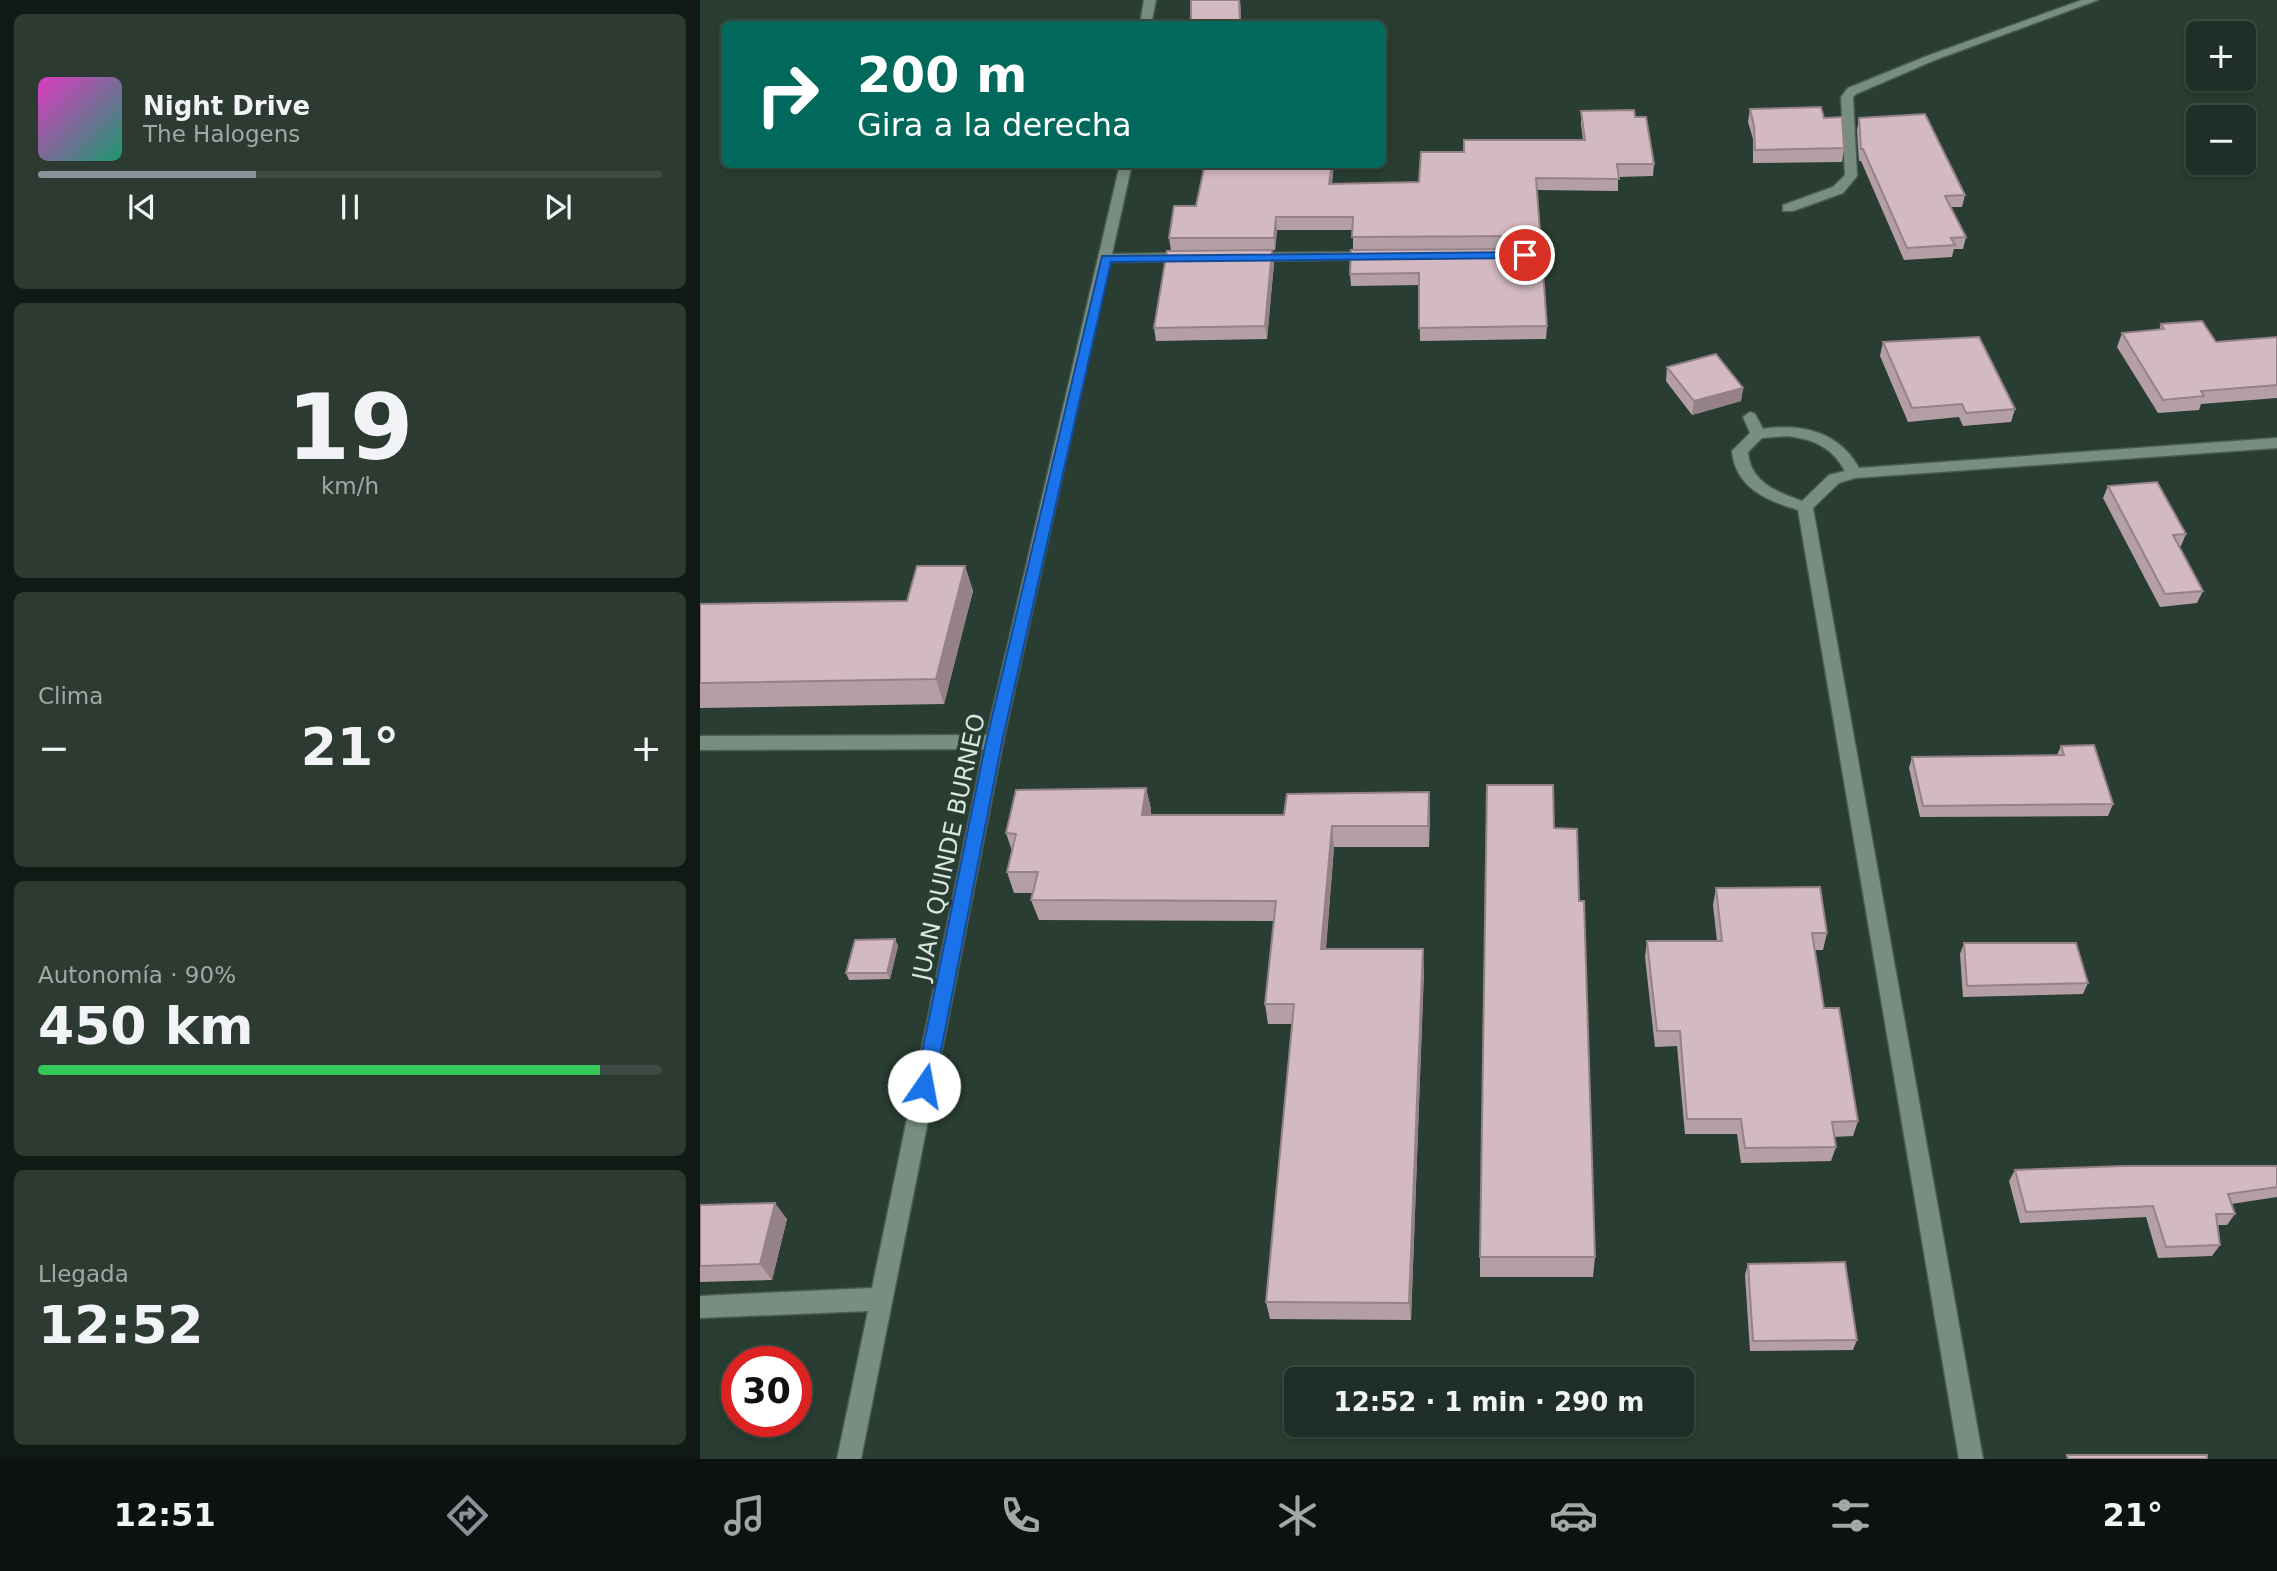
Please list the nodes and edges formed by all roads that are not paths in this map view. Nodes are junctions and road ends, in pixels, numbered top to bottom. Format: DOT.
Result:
graph roads {
  1 [pos="1150,0"];
  2 [pos="2092,0"];
  3 [pos="1146,21"];
  4 [pos="1125,168"];
  5 [pos="1788,208"];
  6 [pos="1389,256"];
  7 [pos="1199,257"];
  8 [pos="1240,257"];
  9 [pos="1106,258"];
  10 [pos="1750,416"];
  11 [pos="1758,434"];
  12 [pos="2277,443"];
  13 [pos="1854,473"];
  14 [pos="1805,507"];
  15 [pos="994,742"];
  16 [pos="700,743"];
  17 [pos="881,1299"];
  18 [pos="700,1307"];
  19 [pos="849,1459"];
  20 [pos="1971,1459"];
  1 -- 3 [label="street"];
  2 -- 5 [label="street"];
  4 -- 9 [label="street, JUAN QUINDE BURNEO"];
  6 -- 8 [label="street"];
  7 -- 9 [label="street"];
  9 -- 15 [label="street, JUAN QUINDE BURNEO"];
  10 -- 11 [label="street"];
  11 -- 13 [label="street"];
  11 -- 14 [label="street"];
  12 -- 13 [label="street"];
  13 -- 14 [label="street"];
  14 -- 20 [label="street"];
  15 -- 16 [label="street"];
  15 -- 17 [label="street, JUAN QUINDE BURNEO"];
  17 -- 18 [label="street"];
  17 -- 19 [label="street, JUAN QUINDE BURNEO"];
}
